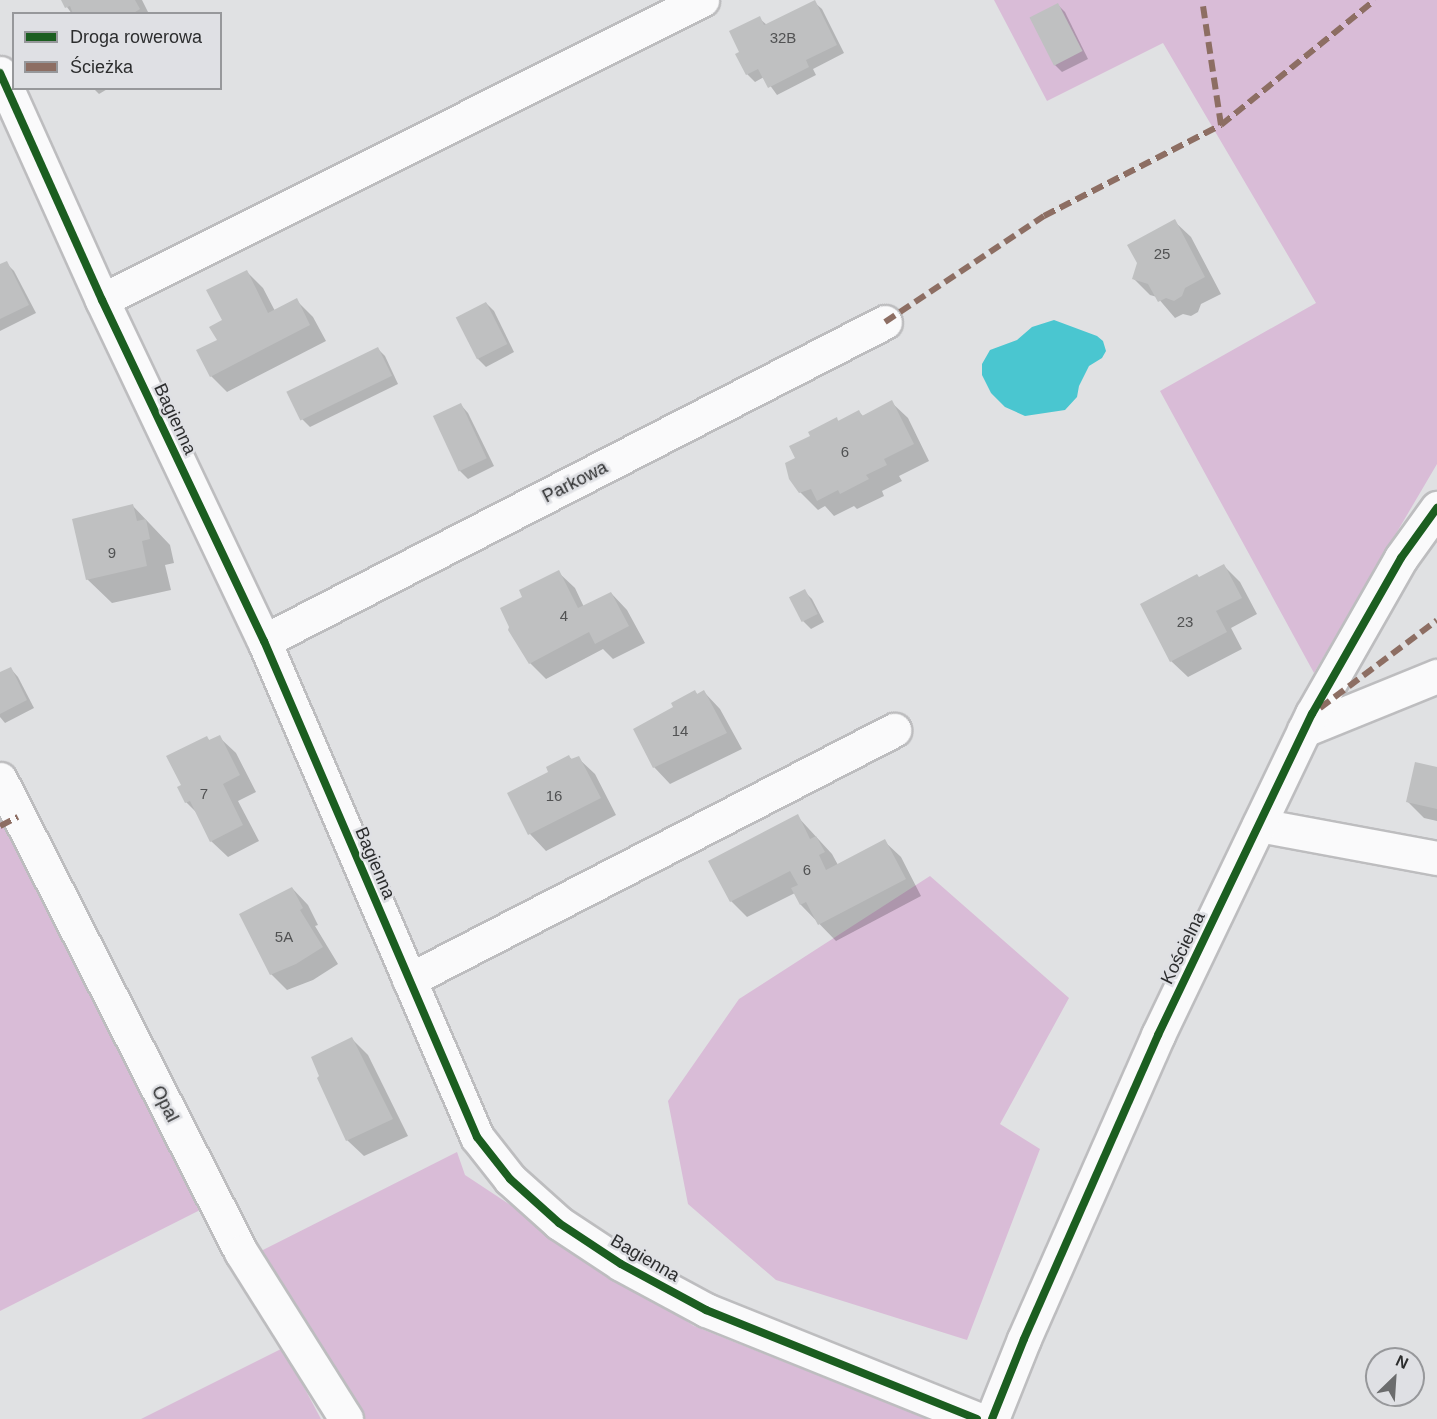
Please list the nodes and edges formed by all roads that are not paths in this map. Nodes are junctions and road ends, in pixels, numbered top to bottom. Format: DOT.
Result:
graph roads {
  1 [pos="702,0"];
  2 [pos="0,73"];
  3 [pos="102,300"];
  4 [pos="885,322"];
  5 [pos="1437,508"];
  6 [pos="264,641"];
  7 [pos="1437,676"];
  8 [pos="894,730"];
  9 [pos="1304,730"];
  10 [pos="0,779"];
  11 [pos="9,822"];
  12 [pos="1259,825"];
  13 [pos="1437,858"];
  14 [pos="409,980"];
  15 [pos="346,1419"];
  16 [pos="976,1419"];
  17 [pos="992,1419"];
  1 -- 3 [label="street"];
  2 -- 3 [label="street, Bagienna"];
  3 -- 6 [label="street, Bagienna"];
  4 -- 6 [label="street, Parkowa"];
  5 -- 9 [label="street, Kościelna"];
  6 -- 14 [label="street, Bagienna"];
  7 -- 9 [label="street"];
  8 -- 14 [label="street"];
  9 -- 12 [label="street, Kościelna"];
  10 -- 11 [label="street, Opal"];
  11 -- 15 [label="street, Opal"];
  12 -- 13 [label="street"];
  12 -- 17 [label="street, Kościelna"];
  14 -- 16 [label="street, Bagienna"];
}
